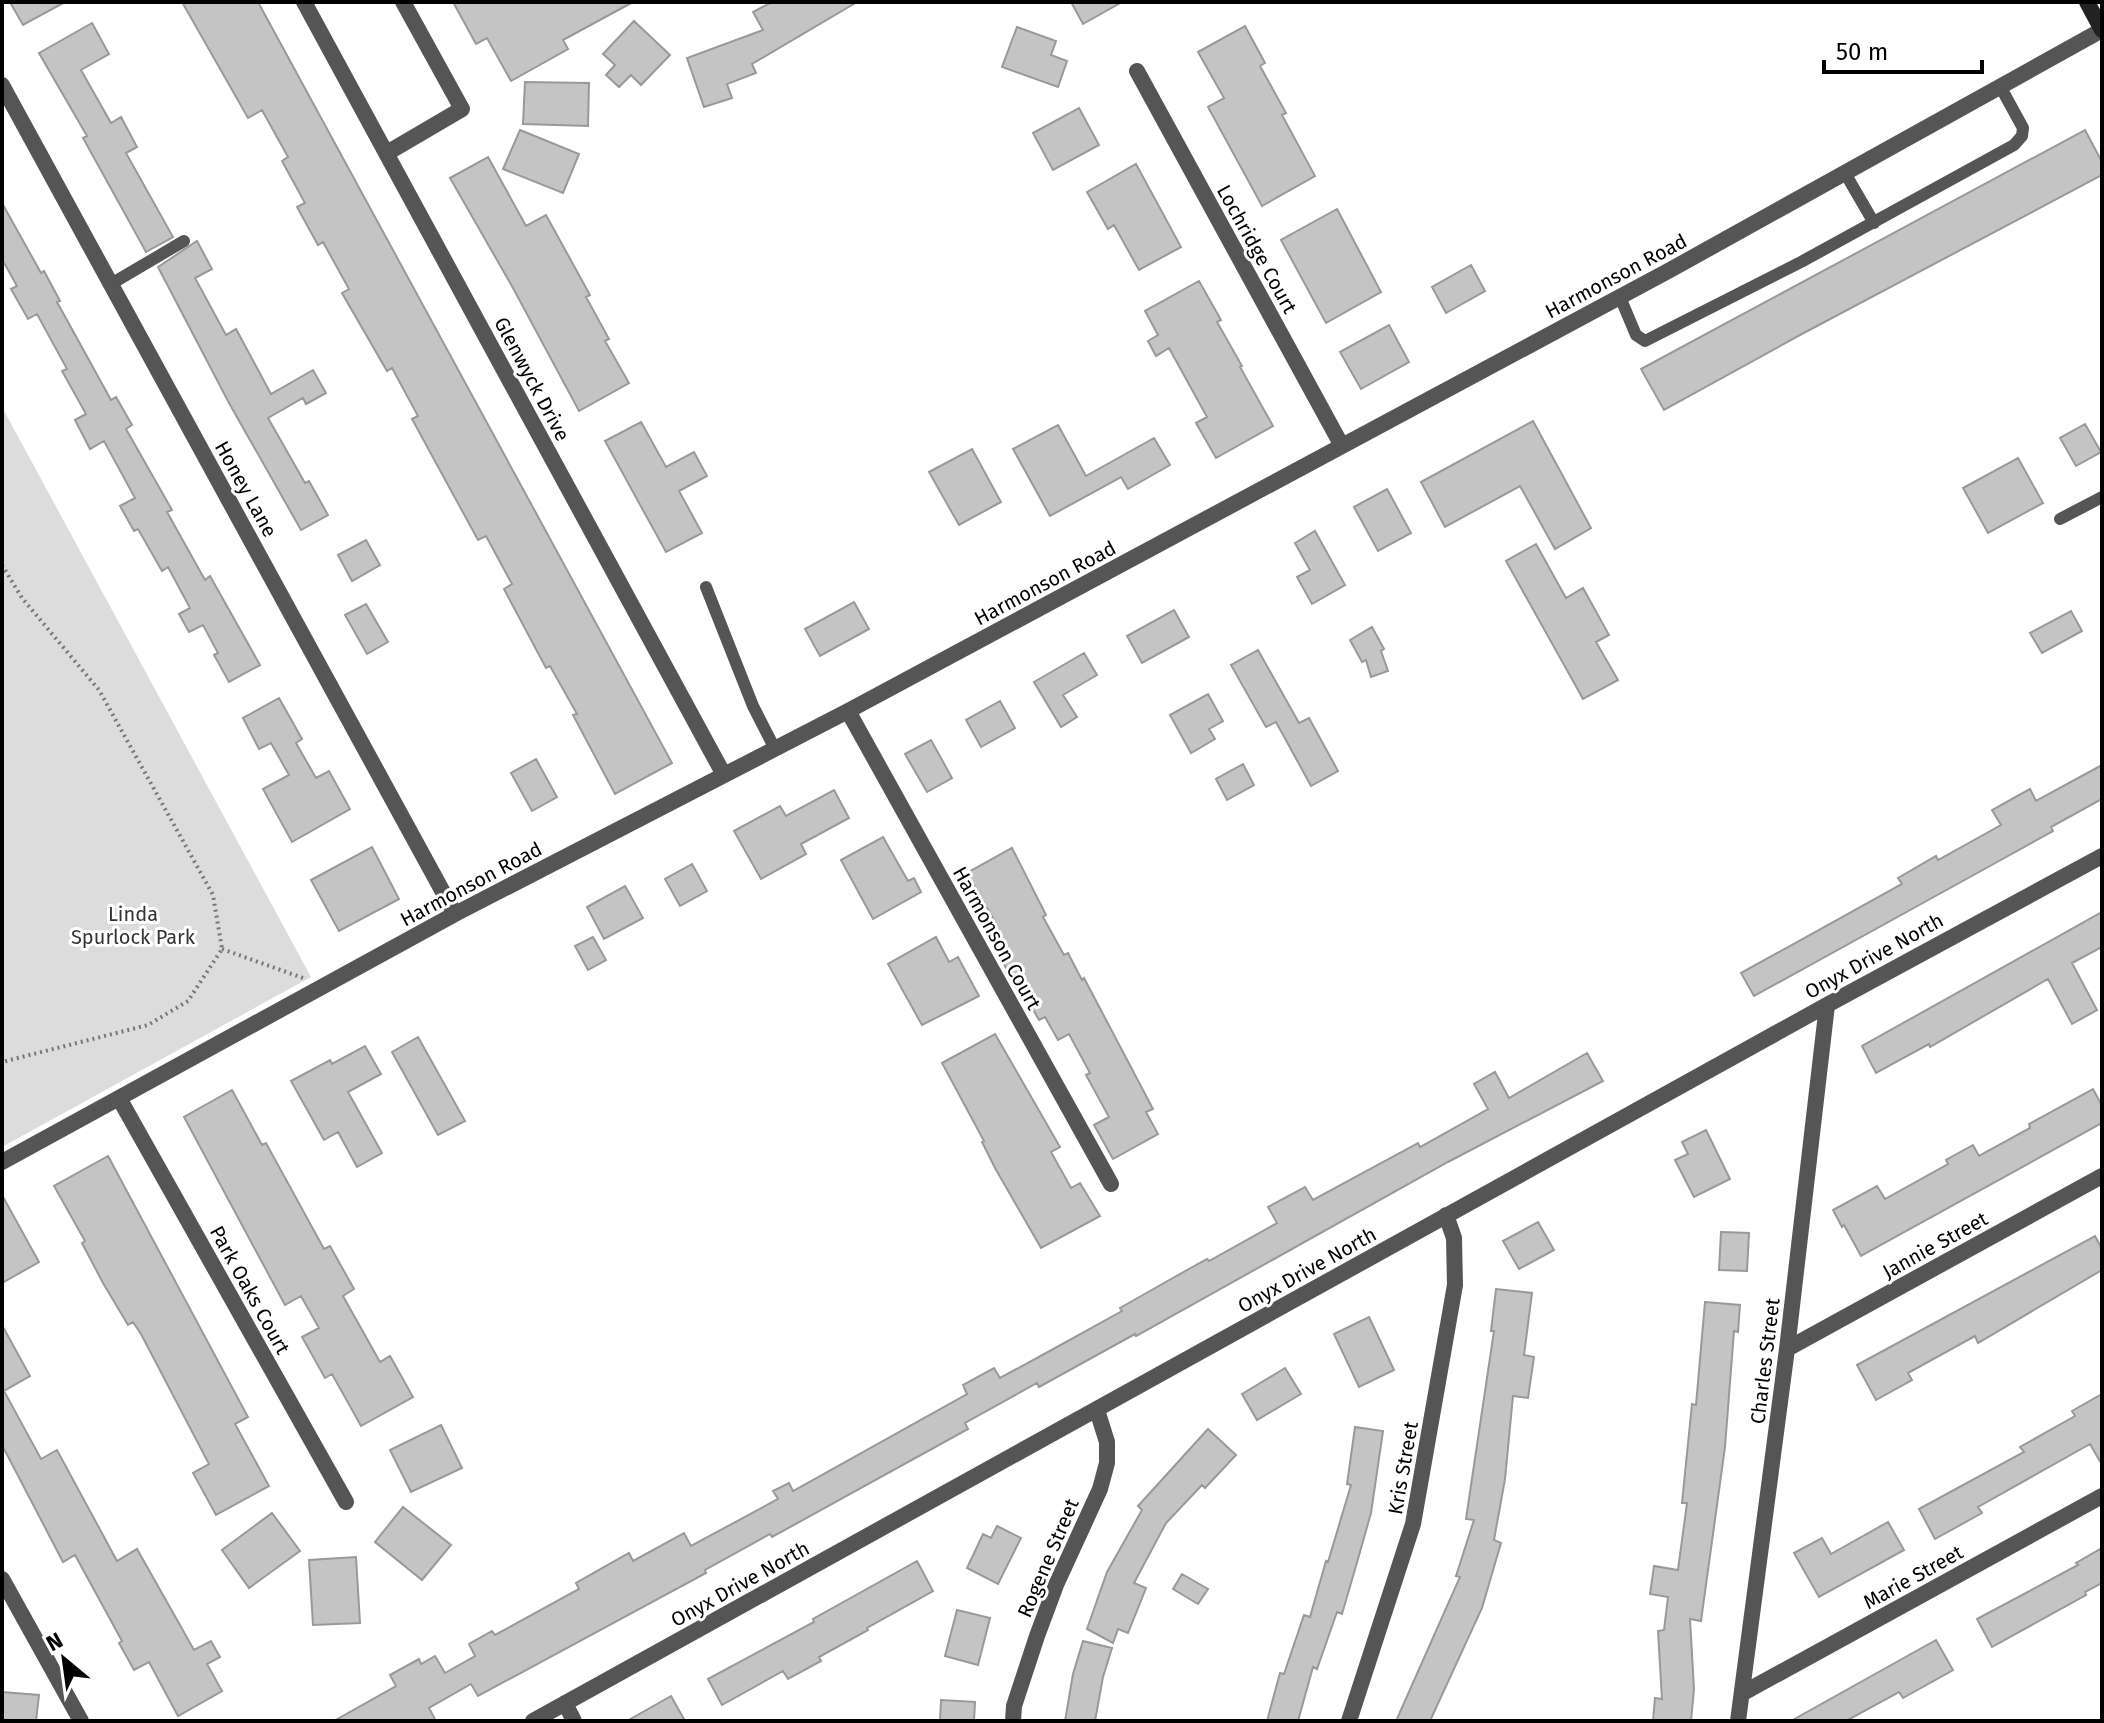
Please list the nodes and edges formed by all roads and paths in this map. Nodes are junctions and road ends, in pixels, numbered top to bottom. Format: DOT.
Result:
graph roads {
  1 [pos="304,2"];
  2 [pos="403,2"];
  3 [pos="2087,2"];
  4 [pos="2102,30"];
  5 [pos="1137,71"];
  6 [pos="2,85"];
  7 [pos="2000,86"];
  8 [pos="387,153"];
  9 [pos="1845,173"];
  10 [pos="1874,223"];
  11 [pos="184,241"];
  12 [pos="111,284"];
  13 [pos="1620,297"];
  14 [pos="1342,446"];
  15 [pos="2102,497"];
  16 [pos="2060,519"];
  17 [pos="2,565"];
  18 [pos="706,587"];
  19 [pos="848,711"];
  20 [pos="775,749"];
  21 [pos="724,775"];
  22 [pos="2102,856"];
  23 [pos="455,914"];
  24 [pos="222,949"];
  25 [pos="324,986"];
  26 [pos="1827,1005"];
  27 [pos="2,1062"];
  28 [pos="119,1098"];
  29 [pos="2,1162"];
  30 [pos="2102,1176"];
  31 [pos="1111,1184"];
  32 [pos="1446,1215"];
  33 [pos="1787,1349"];
  34 [pos="1097,1410"];
  35 [pos="2102,1496"];
  36 [pos="346,1502"];
  37 [pos="2,1579"];
  38 [pos="1743,1693"];
  39 [pos="565,1703"];
  40 [pos="81,1721"];
  41 [pos="533,1721"];
  42 [pos="574,1721"];
  43 [pos="1013,1721"];
  44 [pos="1349,1721"];
  45 [pos="1738,1721"];
  1 -- 8 [label="street, Glenwyck Drive"];
  2 -- 8 [label="street"];
  3 -- 4 [label="main road"];
  4 -- 7 [label="street, Harmonson Road"];
  5 -- 14 [label="street, Lochridge Court"];
  6 -- 12 [label="street, Honey Lane"];
  7 -- 9 [label="street, Harmonson Road"];
  7 -- 10 [label="lane"];
  8 -- 21 [label="street, Glenwyck Drive"];
  9 -- 10 [label="lane"];
  9 -- 13 [label="street, Harmonson Road"];
  10 -- 13 [label="lane"];
  11 -- 12 [label="lane"];
  12 -- 23 [label="street, Honey Lane"];
  13 -- 14 [label="street, Harmonson Road"];
  14 -- 19 [label="street, Harmonson Road"];
  15 -- 16 [label="lane"];
  17 -- 24 [label="path"];
  18 -- 20 [label="lane"];
  19 -- 20 [label="street, Harmonson Road"];
  19 -- 31 [label="street, Harmonson Court"];
  20 -- 21 [label="street, Harmonson Road"];
  21 -- 23 [label="street, Harmonson Road"];
  22 -- 26 [label="street, Onyx Drive North"];
  23 -- 25 [label="street, Harmonson Road"];
  24 -- 25 [label="path"];
  24 -- 27 [label="path"];
  25 -- 28 [label="street, Harmonson Road"];
  26 -- 32 [label="street, Onyx Drive North"];
  26 -- 33 [label="street, Charles Street"];
  28 -- 29 [label="street, Harmonson Road"];
  28 -- 36 [label="street, Park Oaks Court"];
  30 -- 33 [label="street, Jannie Street"];
  32 -- 34 [label="street, Onyx Drive North"];
  32 -- 44 [label="street, Kris Street"];
  33 -- 38 [label="street, Charles Street"];
  34 -- 39 [label="street, Onyx Drive North"];
  34 -- 43 [label="street, Rogene Street"];
  35 -- 38 [label="street, Marie Street"];
  37 -- 40 [label="street"];
  38 -- 45 [label="street, Charles Street"];
  39 -- 41 [label="street, Onyx Drive North"];
  39 -- 42 [label="street"];
}
